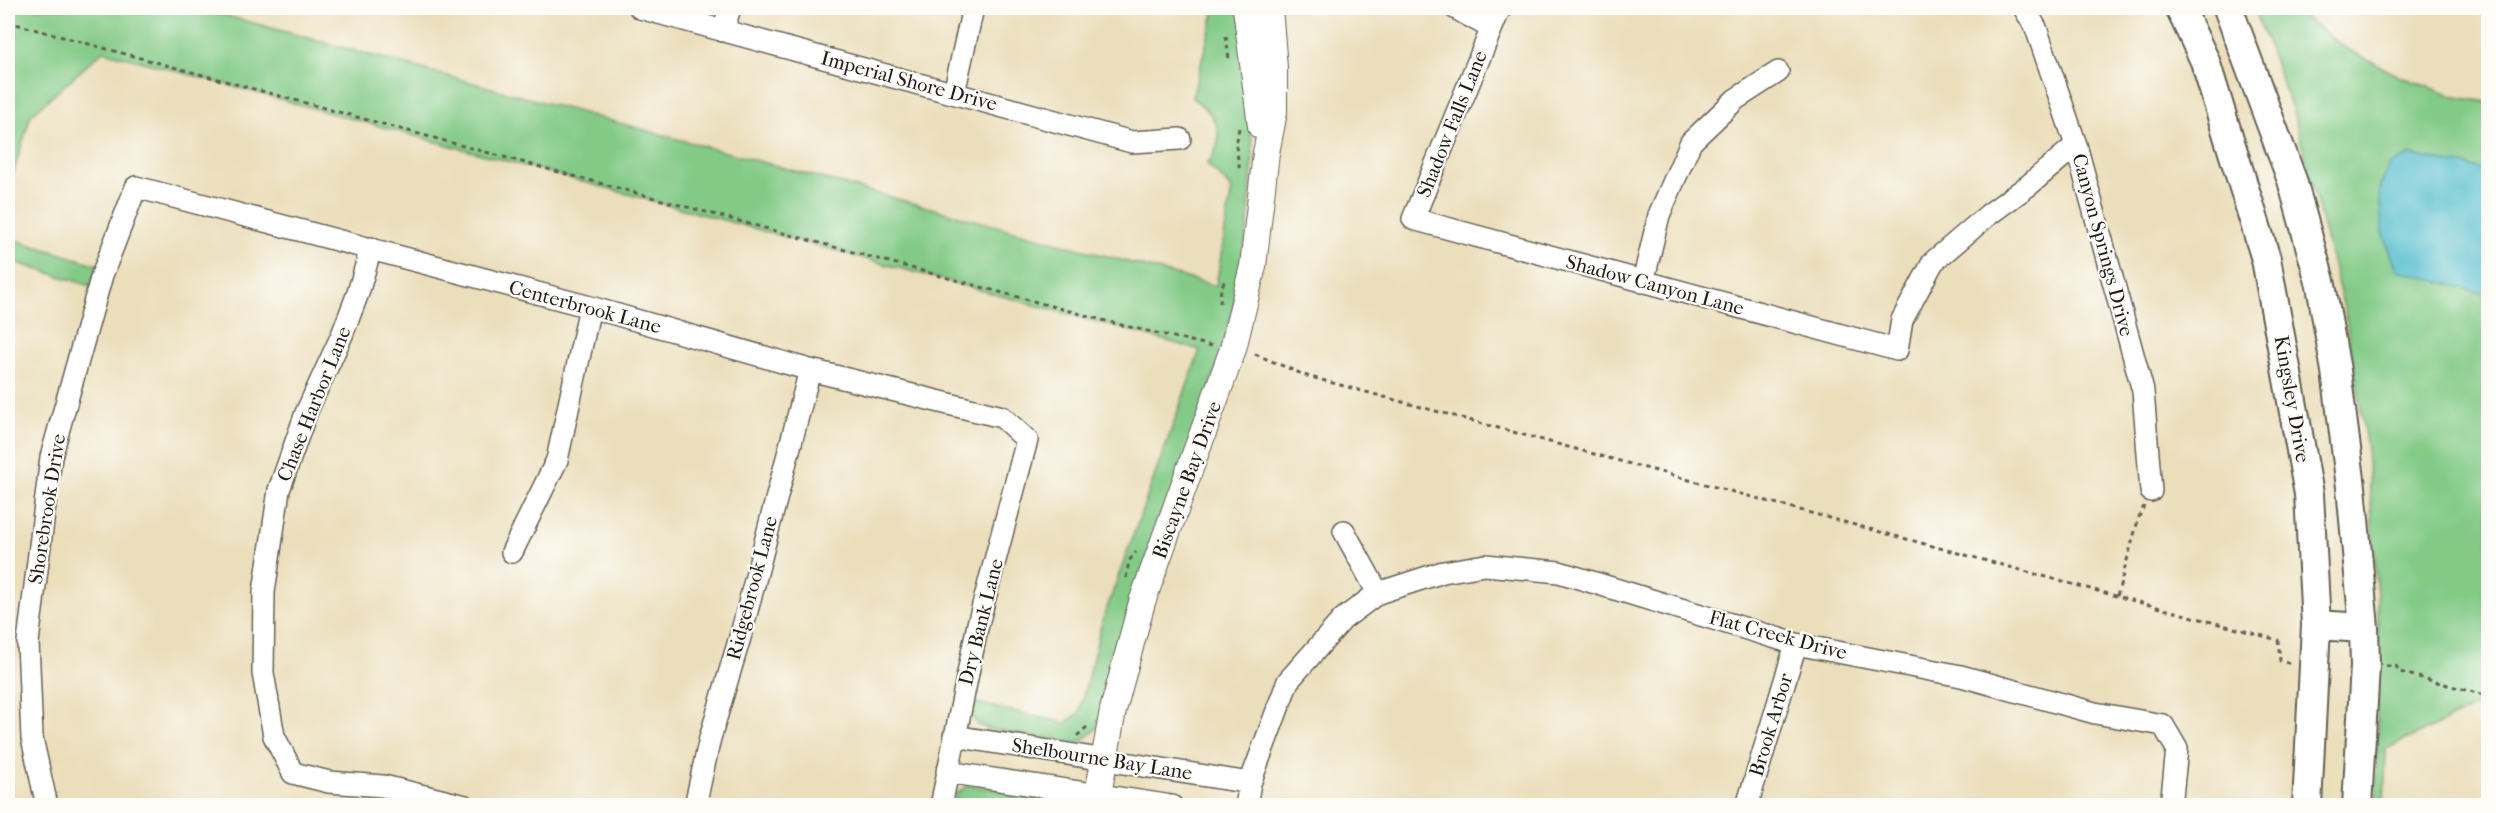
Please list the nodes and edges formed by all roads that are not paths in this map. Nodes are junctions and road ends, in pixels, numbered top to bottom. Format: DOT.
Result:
graph roads {
  1 [pos="640,8"];
  2 [pos="730,8"];
  3 [pos="973,8"];
  4 [pos="1246,8"];
  5 [pos="1269,8"];
  6 [pos="1455,8"];
  7 [pos="1500,8"];
  8 [pos="2024,8"];
  9 [pos="2180,8"];
  10 [pos="2228,8"];
  11 [pos="1491,28"];
  12 [pos="723,31"];
  13 [pos="1778,72"];
  14 [pos="954,93"];
  15 [pos="1180,139"];
  16 [pos="2076,145"];
  17 [pos="1266,153"];
  18 [pos="136,188"];
  19 [pos="1413,219"];
  20 [pos="371,248"];
  21 [pos="1643,282"];
  22 [pos="590,307"];
  23 [pos="810,370"];
  24 [pos="1027,440"];
  25 [pos="2151,491"];
  26 [pos="1344,531"];
  27 [pos="512,552"];
  28 [pos="1378,593"];
  29 [pos="2316,625"];
  30 [pos="2364,628"];
  31 [pos="1796,644"];
  32 [pos="954,736"];
  33 [pos="1094,758"];
  34 [pos="947,772"];
  35 [pos="1250,783"];
  36 [pos="1097,800"];
  37 [pos="47,806"];
  38 [pos="465,806"];
  39 [pos="695,806"];
  40 [pos="941,806"];
  41 [pos="1173,806"];
  42 [pos="1246,806"];
  43 [pos="1747,806"];
  44 [pos="2171,806"];
  45 [pos="2307,806"];
  46 [pos="2357,806"];
  1 -- 12 [label="street, Imperial Shore Drive"];
  2 -- 12 [label="street"];
  3 -- 14 [label="street"];
  4 -- 17 [label="street, Biscayne Bay Drive"];
  5 -- 17 [label="street, Biscayne Bay Drive"];
  6 -- 11 [label="street, Shadow Falls Lane"];
  7 -- 11 [label="street, Shadow Falls Lane"];
  8 -- 16 [label="street, Canyon Springs Drive"];
  9 -- 29 [label="main road, Kingsley Drive"];
  10 -- 30 [label="main road"];
  11 -- 19 [label="street, Shadow Falls Lane"];
  12 -- 14 [label="street, Imperial Shore Drive"];
  13 -- 21 [label="street"];
  14 -- 15 [label="street, Imperial Shore Drive"];
  16 -- 21 [label="street, Shadow Canyon Lane"];
  16 -- 25 [label="street, Canyon Springs Drive"];
  17 -- 33 [label="street, Biscayne Bay Drive"];
  18 -- 20 [label="street, Centerbrook Lane"];
  18 -- 37 [label="street, Shorebrook Drive"];
  19 -- 21 [label="street, Shadow Canyon Lane"];
  20 -- 22 [label="street, Centerbrook Lane"];
  20 -- 38 [label="street, Chase Harbor Lane"];
  22 -- 23 [label="street, Centerbrook Lane"];
  22 -- 27 [label="street"];
  23 -- 24 [label="street, Centerbrook Lane"];
  23 -- 39 [label="street, Ridgebrook Lane"];
  24 -- 32 [label="street, Dry Bank Lane"];
  26 -- 28 [label="street"];
  28 -- 31 [label="street, Flat Creek Drive"];
  28 -- 35 [label="street, Flat Creek Drive"];
  29 -- 30 [label="main road"];
  29 -- 45 [label="main road, Kingsley Drive"];
  30 -- 46 [label="main road"];
  31 -- 43 [label="street, Brook Arbor"];
  31 -- 44 [label="street, Flat Creek Drive"];
  32 -- 33 [label="street, Shelbourne Bay Lane"];
  32 -- 34 [label="street, Dry Bank Lane"];
  33 -- 35 [label="street, Shelbourne Bay Lane"];
  33 -- 36 [label="street, Biscayne Bay Drive"];
  34 -- 36 [label="street, Shelbourne Bay Lane"];
  34 -- 40 [label="street, Dry Bank Lane"];
  35 -- 42 [label="street, Flat Creek Drive"];
  36 -- 41 [label="street, Shelbourne Bay Lane"];
}
